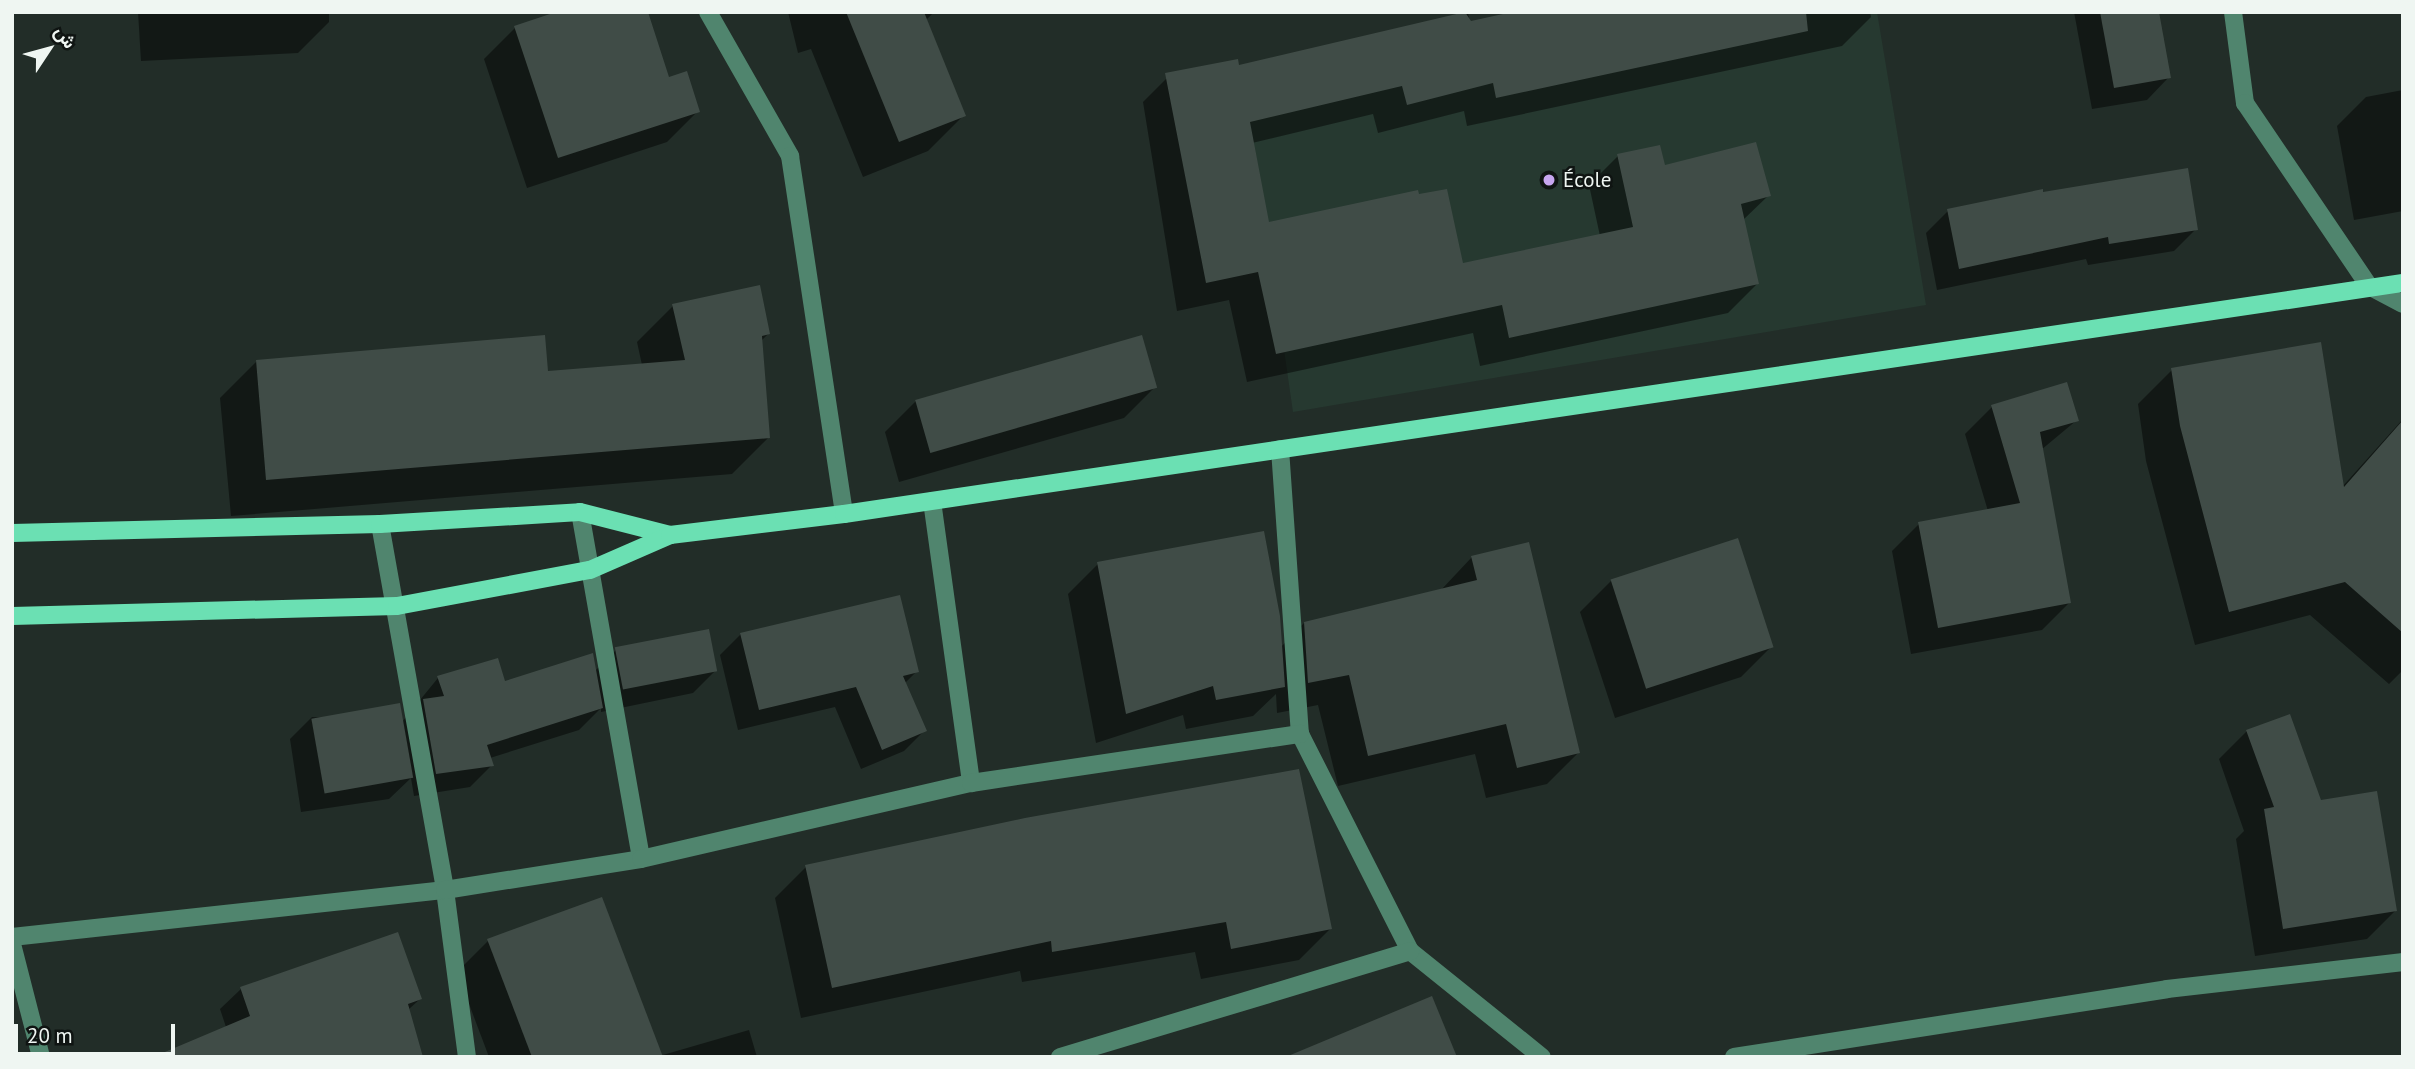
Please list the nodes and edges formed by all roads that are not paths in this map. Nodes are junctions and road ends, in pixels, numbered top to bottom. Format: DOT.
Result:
graph roads {
  1 [pos="708,12"];
  2 [pos="2232,12"];
  3 [pos="2403,283"];
  4 [pos="2369,286"];
  5 [pos="2403,304"];
  6 [pos="1280,449"];
  7 [pos="932,501"];
  8 [pos="580,512"];
  9 [pos="844,514"];
  10 [pos="380,524"];
  11 [pos="12,533"];
  12 [pos="670,535"];
  13 [pos="590,570"];
  14 [pos="397,606"];
  15 [pos="12,616"];
  16 [pos="1300,734"];
  17 [pos="971,783"];
  18 [pos="641,859"];
  19 [pos="445,890"];
  20 [pos="12,937"];
  21 [pos="12,944"];
  22 [pos="1410,951"];
  23 [pos="2403,962"];
  24 [pos="41,1057"];
  25 [pos="467,1057"];
  26 [pos="1060,1057"];
  27 [pos="1542,1057"];
  28 [pos="1734,1057"];
  1 -- 9 [label="street"];
  2 -- 4 [label="street"];
  3 -- 4 [label="main road"];
  4 -- 5 [label="street"];
  4 -- 6 [label="main road"];
  6 -- 7 [label="main road"];
  6 -- 16 [label="street"];
  7 -- 9 [label="main road"];
  7 -- 17 [label="street"];
  8 -- 10 [label="main road"];
  8 -- 12 [label="main road"];
  8 -- 13 [label="street"];
  9 -- 12 [label="main road"];
  10 -- 11 [label="main road"];
  10 -- 14 [label="street"];
  12 -- 13 [label="main road"];
  13 -- 14 [label="main road"];
  13 -- 18 [label="street"];
  14 -- 15 [label="main road"];
  14 -- 19 [label="street"];
  16 -- 17 [label="street"];
  16 -- 22 [label="street"];
  17 -- 18 [label="street"];
  18 -- 19 [label="street"];
  19 -- 20 [label="street"];
  19 -- 25 [label="street"];
  21 -- 24 [label="street"];
  22 -- 26 [label="street"];
  22 -- 27 [label="street"];
  23 -- 28 [label="street"];
}
